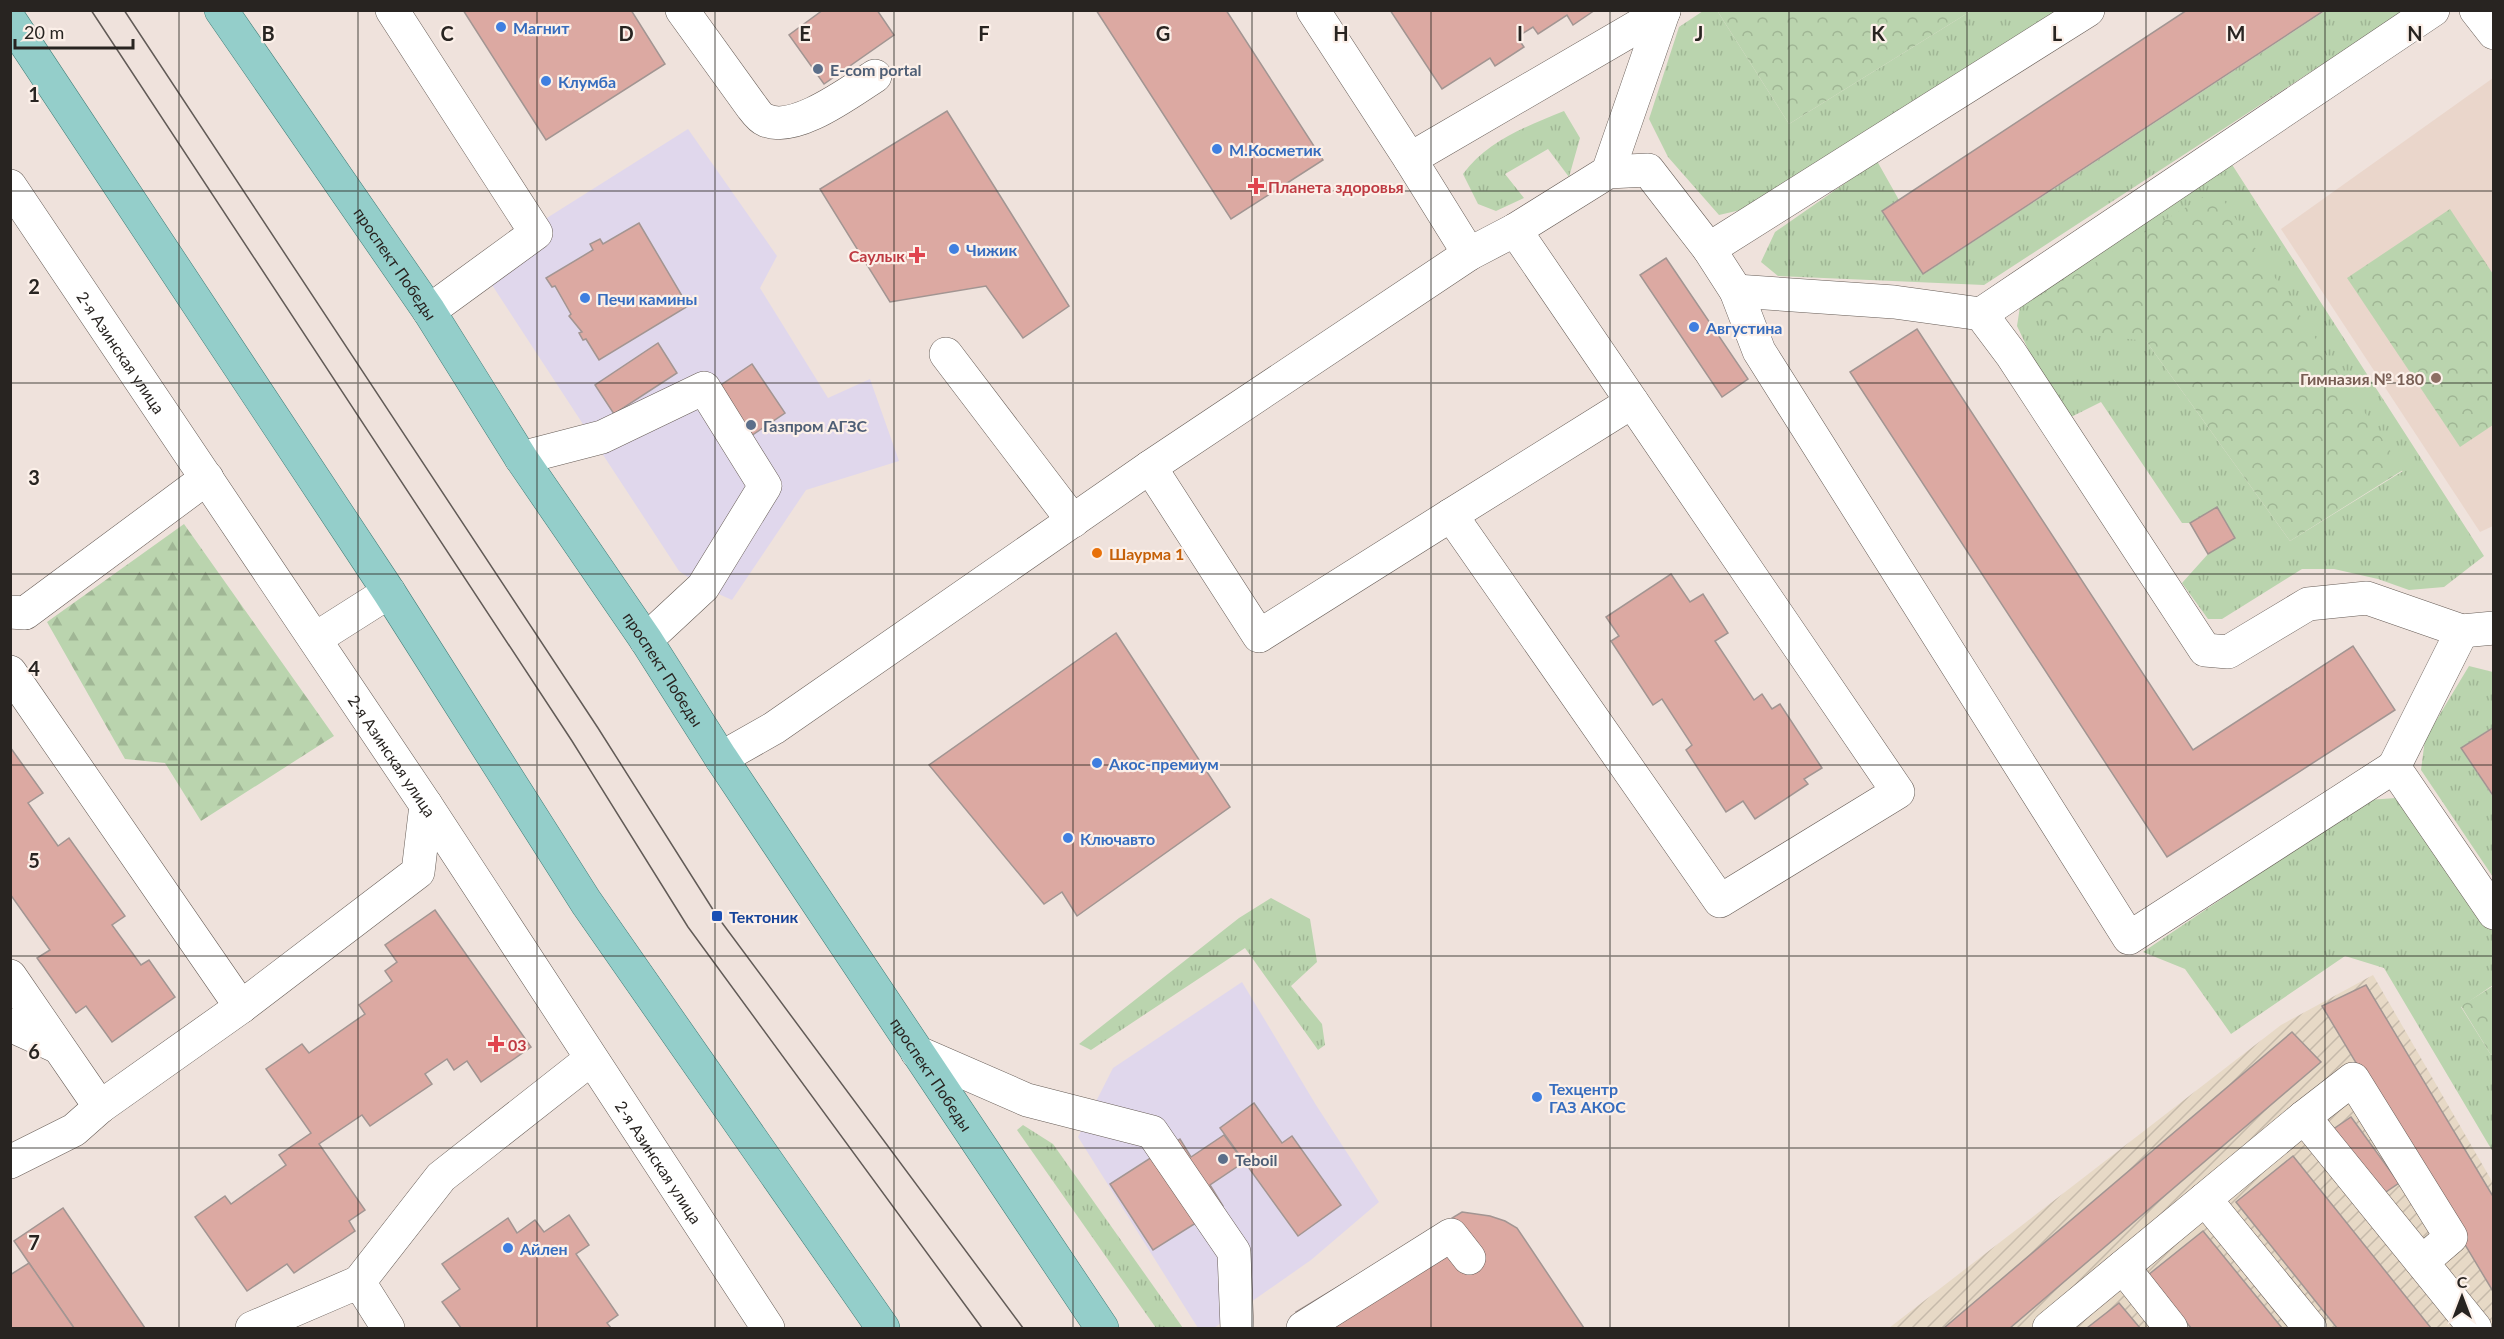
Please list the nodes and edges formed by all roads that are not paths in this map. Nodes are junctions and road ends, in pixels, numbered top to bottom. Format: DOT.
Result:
graph roads {
  1 [pos="393,10"];
  2 [pos="682,10"];
  3 [pos="1313,10"];
  4 [pos="2088,10"];
  5 [pos="2433,10"];
  6 [pos="2476,10"];
  7 [pos="1664,11"];
  8 [pos="225,12"];
  9 [pos="10,20"];
  10 [pos="2493,33"];
  11 [pos="875,76"];
  12 [pos="1410,159"];
  13 [pos="1608,172"];
  14 [pos="10,186"];
  15 [pos="1515,230"];
  16 [pos="1709,249"];
  17 [pos="1469,254"];
  18 [pos="1736,291"];
  19 [pos="429,311"];
  20 [pos="1981,314"];
  21 [pos="946,354"];
  22 [pos="1632,402"];
  23 [pos="521,458"];
  24 [pos="1150,467"];
  25 [pos="207,478"];
  26 [pos="1451,515"];
  27 [pos="1073,521"];
  28 [pos="389,592"];
  29 [pos="10,612"];
  30 [pos="2478,629"];
  31 [pos="315,639"];
  32 [pos="646,640"];
  33 [pos="10,672"];
  34 [pos="721,758"];
  35 [pos="2394,766"];
  36 [pos="426,805"];
  37 [pos="2493,913"];
  38 [pos="10,976"];
  39 [pos="241,1007"];
  40 [pos="10,1025"];
  41 [pos="59,1047"];
  42 [pos="917,1052"];
  43 [pos="591,1059"];
  44 [pos="100,1107"];
  45 [pos="2304,1117"];
  46 [pos="12,1165"];
  47 [pos="2205,1199"];
  48 [pos="1469,1258"];
  49 [pos="2422,1262"];
  50 [pos="2123,1267"];
  51 [pos="358,1282"];
  52 [pos="252,1329"];
  53 [pos="388,1329"];
  54 [pos="768,1329"];
  55 [pos="883,1329"];
  56 [pos="1102,1329"];
  57 [pos="1237,1329"];
  58 [pos="1303,1329"];
  59 [pos="2049,1329"];
  60 [pos="2171,1329"];
  61 [pos="2310,1329"];
  62 [pos="2475,1329"];
  1 -- 19 [label="street"];
  2 -- 11 [label="street"];
  3 -- 12 [label="street"];
  4 -- 16 [label="street"];
  5 -- 20 [label="street"];
  6 -- 10 [label="street"];
  7 -- 12 [label="street"];
  7 -- 13 [label="street"];
  8 -- 19 [label="main road, проспект Победы"];
  9 -- 28 [label="main road"];
  12 -- 17 [label="street"];
  13 -- 15 [label="street"];
  13 -- 16 [label="street"];
  14 -- 25 [label="street, 2-я Азинская улица"];
  15 -- 17 [label="street"];
  15 -- 22 [label="street"];
  16 -- 18 [label="street"];
  17 -- 24 [label="street"];
  18 -- 20 [label="street"];
  18 -- 35 [label="street"];
  19 -- 23 [label="main road, проспект Победы"];
  20 -- 30 [label="street"];
  21 -- 27 [label="street"];
  22 -- 26 [label="street"];
  22 -- 26 [label="street"];
  23 -- 32 [label="main road, проспект Победы"];
  23 -- 32 [label="street"];
  24 -- 26 [label="street"];
  24 -- 27 [label="street"];
  25 -- 29 [label="street"];
  25 -- 31 [label="street, 2-я Азинская улица"];
  27 -- 34 [label="street"];
  28 -- 31 [label="street"];
  28 -- 55 [label="main road"];
  30 -- 35 [label="street"];
  31 -- 36 [label="street, 2-я Азинская улица"];
  32 -- 34 [label="main road, проспект Победы"];
  33 -- 39 [label="street"];
  34 -- 42 [label="main road, проспект Победы"];
  35 -- 37 [label="street"];
  36 -- 39 [label="street"];
  36 -- 43 [label="street, 2-я Азинская улица"];
  38 -- 41 [label="street"];
  39 -- 44 [label="street"];
  40 -- 41 [label="street"];
  41 -- 44 [label="street"];
  42 -- 56 [label="main road, проспект Победы"];
  42 -- 57 [label="street"];
  43 -- 51 [label="street"];
  43 -- 54 [label="street, 2-я Азинская улица"];
  44 -- 46 [label="street"];
  45 -- 47 [label="street"];
  45 -- 49 [label="street"];
  45 -- 49 [label="street"];
  47 -- 50 [label="street"];
  47 -- 61 [label="street"];
  48 -- 58 [label="street"];
  49 -- 62 [label="street"];
  50 -- 59 [label="street"];
  50 -- 60 [label="street"];
  51 -- 52 [label="street"];
  51 -- 53 [label="street"];
}
